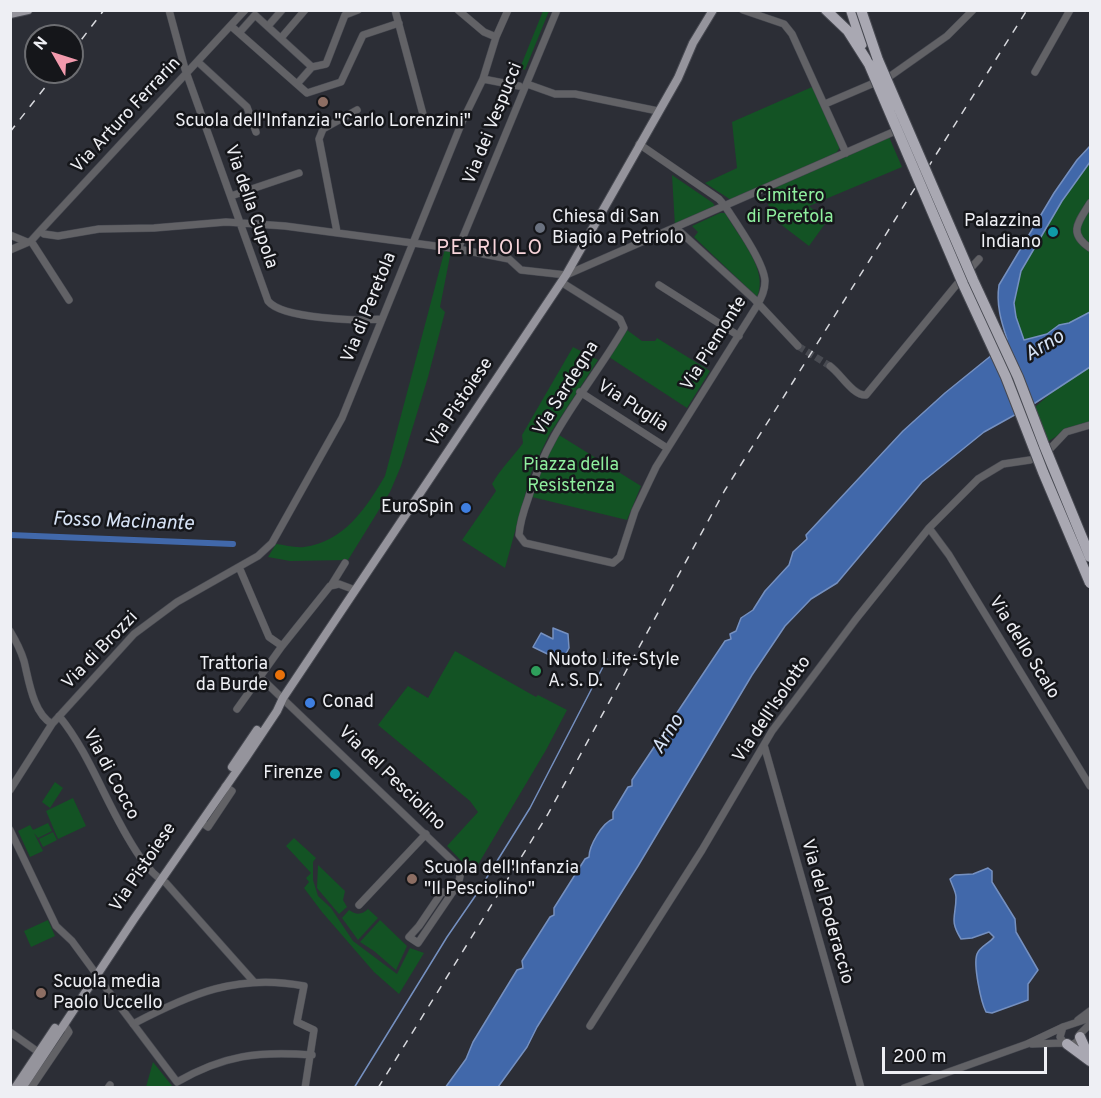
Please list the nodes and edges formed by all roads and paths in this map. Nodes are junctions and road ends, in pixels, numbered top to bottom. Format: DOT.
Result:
graph roads {
  1 [pos="28,10"];
  2 [pos="169,10"];
  3 [pos="245,10"];
  4 [pos="282,10"];
  5 [pos="305,10"];
  6 [pos="358,10"];
  7 [pos="395,10"];
  8 [pos="458,10"];
  9 [pos="508,10"];
  10 [pos="557,10"];
  11 [pos="743,10"];
  12 [pos="826,10"];
  13 [pos="851,10"];
  14 [pos="861,10"];
  15 [pos="972,10"];
  16 [pos="1070,10"];
  17 [pos="10,14"];
  18 [pos="711,14"];
  19 [pos="399,23"];
  20 [pos="231,26"];
  21 [pos="268,26"];
  22 [pos="239,33"];
  23 [pos="281,38"];
  24 [pos="496,38"];
  25 [pos="198,62"];
  26 [pos="869,64"];
  27 [pos="312,67"];
  28 [pos="1035,72"];
  29 [pos="187,75"];
  30 [pos="889,77"];
  31 [pos="483,79"];
  32 [pos="874,83"];
  33 [pos="297,84"];
  34 [pos="523,85"];
  35 [pos="825,104"];
  36 [pos="357,110"];
  37 [pos="658,111"];
  38 [pos="424,118"];
  39 [pos="902,128"];
  40 [pos="256,132"];
  41 [pos="639,144"];
  42 [pos="846,153"];
  43 [pos="299,173"];
  44 [pos="231,196"];
  45 [pos="1090,202"];
  46 [pos="725,206"];
  47 [pos="239,223"];
  48 [pos="676,228"];
  49 [pos="40,231"];
  50 [pos="337,232"];
  51 [pos="10,235"];
  52 [pos="29,242"];
  53 [pos="414,242"];
  54 [pos="1089,247"];
  55 [pos="458,249"];
  56 [pos="10,250"];
  57 [pos="979,259"];
  58 [pos="564,279"];
  59 [pos="659,285"];
  60 [pos="69,300"];
  61 [pos="758,304"];
  62 [pos="381,319"];
  63 [pos="739,336"];
  64 [pos="798,346"];
  65 [pos="830,366"];
  66 [pos="580,392"];
  67 [pos="1090,425"];
  68 [pos="667,448"];
  69 [pos="1048,451"];
  70 [pos="1030,460"];
  71 [pos="929,528"];
  72 [pos="272,543"];
  73 [pos="1090,557"];
  74 [pos="617,562"];
  75 [pos="345,563"];
  76 [pos="239,567"];
  77 [pos="1090,582"];
  78 [pos="332,584"];
  79 [pos="355,590"];
  80 [pos="10,631"];
  81 [pos="282,646"];
  82 [pos="261,678"];
  83 [pos="280,701"];
  84 [pos="237,709"];
  85 [pos="59,716"];
  86 [pos="52,724"];
  87 [pos="765,743"];
  88 [pos="1090,786"];
  89 [pos="10,790"];
  90 [pos="10,830"];
  91 [pos="426,834"];
  92 [pos="159,879"];
  93 [pos="454,890"];
  94 [pos="359,905"];
  95 [pos="95,973"];
  96 [pos="254,982"];
  97 [pos="1090,1011"];
  98 [pos="1090,1018"];
  99 [pos="133,1023"];
  100 [pos="1076,1023"];
  101 [pos="64,1024"];
  102 [pos="1090,1024"];
  103 [pos="590,1026"];
  104 [pos="1063,1027"];
  105 [pos="10,1032"];
  106 [pos="1080,1036"];
  107 [pos="1027,1044"];
  108 [pos="1066,1044"];
  109 [pos="41,1053"];
  110 [pos="312,1055"];
  111 [pos="1090,1060"];
  112 [pos="179,1084"];
  113 [pos="34,1086"];
  114 [pos="906,1087"];
  115 [pos="15,1088"];
  116 [pos="22,1088"];
  117 [pos="305,1088"];
  118 [pos="861,1088"];
  1 -- 17 [label="main road"];
  2 -- 29 [label="street, Via della Cupola"];
  3 -- 20 [label="street, Via Arturo Ferrarin"];
  4 -- 21 [label="street"];
  5 -- 23 [label="street"];
  6 -- 27 [label="street"];
  7 -- 19 [label="street"];
  8 -- 24 [label="street"];
  9 -- 24 [label="street, Via di Peretola"];
  10 -- 34 [label="street, Via dei Vespucci"];
  11 -- 35 [label="street"];
  12 -- 26 [label="highway"];
  13 -- 26 [label="highway"];
  14 -- 73 [label="highway, bridge"];
  15 -- 30 [label="street"];
  16 -- 28 [label="street"];
  18 -- 37 [label="main road, Via Pistoiese"];
  19 -- 33 [label="street"];
  19 -- 38 [label="street"];
  20 -- 22 [label="street"];
  20 -- 25 [label="street, Via Arturo Ferrarin"];
  21 -- 22 [label="street"];
  21 -- 23 [label="street"];
  22 -- 33 [label="street"];
  23 -- 27 [label="street"];
  24 -- 31 [label="street, Via di Peretola"];
  25 -- 29 [label="street, Via Arturo Ferrarin"];
  25 -- 40 [label="street"];
  26 -- 77 [label="highway, bridge"];
  27 -- 33 [label="street"];
  29 -- 44 [label="street, Via della Cupola"];
  29 -- 49 [label="street, Via Arturo Ferrarin"];
  31 -- 34 [label="street"];
  31 -- 53 [label="street, Via di Peretola"];
  32 -- 35 [label="street"];
  34 -- 37 [label="street"];
  34 -- 55 [label="street, Via dei Vespucci"];
  35 -- 42 [label="street"];
  36 -- 50 [label="street"];
  37 -- 41 [label="main road, Via Pistoiese"];
  39 -- 42 [label="street"];
  41 -- 46 [label="street, Via Piemonte"];
  41 -- 58 [label="main road, Via Pistoiese"];
  42 -- 46 [label="street"];
  43 -- 44 [label="street"];
  44 -- 47 [label="street, Via della Cupola"];
  45 -- 54 [label="street"];
  46 -- 48 [label="street"];
  46 -- 61 [label="street, Via Piemonte"];
  47 -- 49 [label="street"];
  47 -- 50 [label="street"];
  47 -- 62 [label="street, Via della Cupola"];
  48 -- 58 [label="street"];
  48 -- 61 [label="street"];
  49 -- 52 [label="street, Via Arturo Ferrarin"];
  50 -- 53 [label="street"];
  51 -- 52 [label="street"];
  52 -- 56 [label="street"];
  52 -- 60 [label="street"];
  53 -- 55 [label="street"];
  53 -- 62 [label="street, Via di Peretola"];
  55 -- 58 [label="street"];
  57 -- 65 [label="street"];
  58 -- 66 [label="street, Via Sardegna"];
  58 -- 79 [label="main road, Via Pistoiese"];
  59 -- 63 [label="street"];
  61 -- 63 [label="street, Via Piemonte"];
  61 -- 64 [label="street"];
  62 -- 72 [label="street, Via di Peretola"];
  63 -- 68 [label="street, Via Piemonte"];
  66 -- 68 [label="street, Via Puglia"];
  66 -- 74 [label="street, Via Sardegna"];
  67 -- 69 [label="street"];
  68 -- 74 [label="street, Via Piemonte"];
  70 -- 71 [label="street, Via dell'Isolotto"];
  71 -- 87 [label="street, Via dell'Isolotto"];
  71 -- 88 [label="street, Via dello Scalo"];
  72 -- 76 [label="street, Via di Brozzi"];
  75 -- 78 [label="street"];
  76 -- 81 [label="street"];
  76 -- 85 [label="street, Via di Brozzi"];
  78 -- 79 [label="street"];
  78 -- 81 [label="street"];
  79 -- 83 [label="main road, Via Pistoiese"];
  80 -- 86 [label="street"];
  81 -- 82 [label="street"];
  82 -- 83 [label="street, Via del Pesciolino"];
  82 -- 84 [label="street"];
  83 -- 91 [label="street, Via del Pesciolino"];
  83 -- 92 [label="main road, Via Pistoiese"];
  83 -- 92 [label="main road, Via Pistoiese"];
  85 -- 86 [label="street, Via di Brozzi"];
  85 -- 92 [label="street, Via di Cocco"];
  86 -- 89 [label="street, Via di Brozzi"];
  87 -- 103 [label="street, Via dell'Isolotto"];
  87 -- 118 [label="street, Via del Poderaccio"];
  90 -- 95 [label="street"];
  91 -- 93 [label="street, Via del Pesciolino"];
  91 -- 94 [label="street"];
  92 -- 95 [label="main road, Via Pistoiese"];
  92 -- 96 [label="street, Via di Cocco"];
  93 -- 93 [label="street"];
  95 -- 99 [label="street"];
  95 -- 101 [label="main road, Via Pistoiese"];
  95 -- 109 [label="main road, Via Pistoiese"];
  96 -- 99 [label="street"];
  96 -- 110 [label="street"];
  97 -- 100 [label="street"];
  98 -- 100 [label="street"];
  99 -- 112 [label="street"];
  100 -- 104 [label="street"];
  100 -- 106 [label="street"];
  101 -- 109 [label="main road, Via Pistoiese"];
  101 -- 113 [label="street, Via Pistoiese"];
  102 -- 106 [label="street"];
  104 -- 107 [label="street"];
  104 -- 108 [label="street"];
  105 -- 109 [label="street"];
  106 -- 108 [label="street"];
  106 -- 111 [label="highway"];
  107 -- 108 [label="street"];
  107 -- 114 [label="street"];
  108 -- 111 [label="highway"];
  109 -- 115 [label="main road, Via Pistoiese"];
  109 -- 116 [label="main road, Via Pistoiese"];
  110 -- 112 [label="street"];
  110 -- 117 [label="street"];
}
